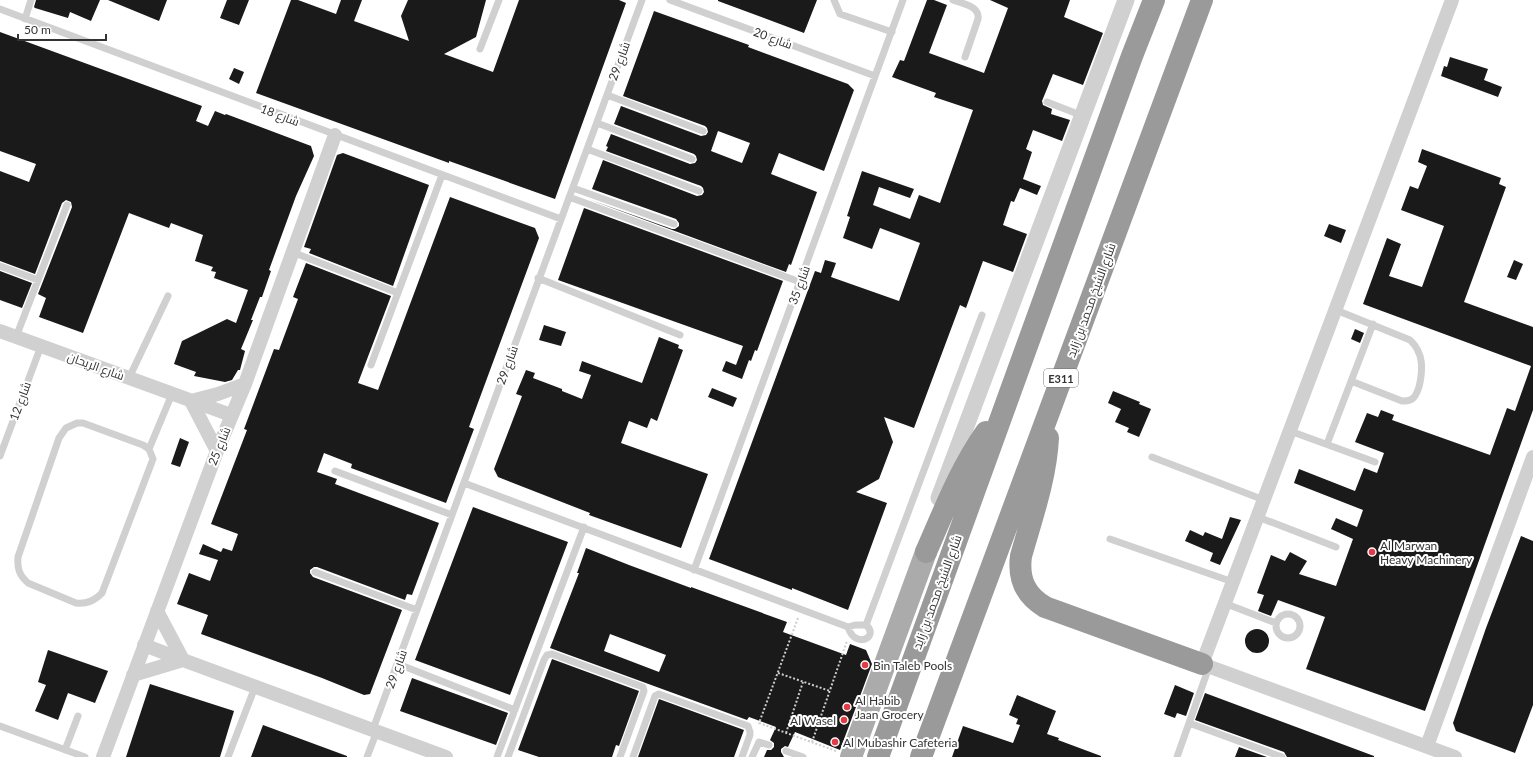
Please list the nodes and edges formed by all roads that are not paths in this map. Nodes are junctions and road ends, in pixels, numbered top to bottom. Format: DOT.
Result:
graph roads {
  1 [pos="32,0"];
  2 [pos="499,0"];
  3 [pos="642,0"];
  4 [pos="670,0"];
  5 [pos="834,0"];
  6 [pos="903,0"];
  7 [pos="954,0"];
  8 [pos="1126,0"];
  9 [pos="1154,0"];
  10 [pos="1202,0"];
  11 [pos="1452,0"];
  12 [pos="0,10"];
  13 [pos="25,19"];
  14 [pos="892,32"];
  15 [pos="480,49"];
  16 [pos="964,57"];
  17 [pos="875,76"];
  18 [pos="607,95"];
  19 [pos="1046,102"];
  20 [pos="1083,116"];
  21 [pos="597,123"];
  22 [pos="703,131"];
  23 [pos="335,135"];
  24 [pos="587,149"];
  25 [pos="692,159"];
  26 [pos="442,175"];
  27 [pos="573,188"];
  28 [pos="699,191"];
  29 [pos="569,197"];
  30 [pos="67,205"];
  31 [pos="561,219"];
  32 [pos="674,224"];
  33 [pos="292,252"];
  34 [pos="0,266"];
  35 [pos="538,278"];
  36 [pos="38,280"];
  37 [pos="800,282"];
  38 [pos="398,293"];
  39 [pos="168,296"];
  40 [pos="1336,310"];
  41 [pos="982,315"];
  42 [pos="1372,324"];
  43 [pos="0,331"];
  44 [pos="680,335"];
  45 [pos="16,337"];
  46 [pos="41,346"];
  47 [pos="370,365"];
  48 [pos="129,378"];
  49 [pos="1351,382"];
  50 [pos="245,384"];
  51 [pos="172,394"];
  52 [pos="191,401"];
  53 [pos="1003,408"];
  54 [pos="231,415"];
  55 [pos="1046,420"];
  56 [pos="1290,431"];
  57 [pos="1327,444"];
  58 [pos="150,449"];
  59 [pos="217,451"];
  60 [pos="0,456"];
  61 [pos="1152,457"];
  62 [pos="1533,457"];
  63 [pos="1375,462"];
  64 [pos="335,470"];
  65 [pos="464,483"];
  66 [pos="1264,500"];
  67 [pos="452,515"];
  68 [pos="1258,517"];
  69 [pos="584,527"];
  70 [pos="1110,539"];
  71 [pos="1336,547"];
  72 [pos="926,552"];
  73 [pos="694,570"];
  74 [pos="315,572"];
  75 [pos="1233,582"];
  76 [pos="1224,603"];
  77 [pos="417,610"];
  78 [pos="157,612"];
  79 [pos="1276,623"];
  80 [pos="866,625"];
  81 [pos="849,630"];
  82 [pos="144,645"];
  83 [pos="183,660"];
  84 [pos="398,664"];
  85 [pos="1205,666"];
  86 [pos="133,675"];
  87 [pos="255,687"];
  88 [pos="515,710"];
  89 [pos="78,716"];
  90 [pos="1189,723"];
  91 [pos="0,726"];
  92 [pos="375,730"];
  93 [pos="769,745"];
  94 [pos="1427,746"];
  95 [pos="65,750"];
  96 [pos="786,751"];
  97 [pos="795,756"];
  98 [pos="85,757"];
  99 [pos="103,757"];
  100 [pos="228,757"];
  101 [pos="367,757"];
  102 [pos="446,757"];
  103 [pos="497,757"];
  104 [pos="508,757"];
  105 [pos="620,757"];
  106 [pos="632,757"];
  107 [pos="742,757"];
  108 [pos="752,757"];
  109 [pos="803,757"];
  110 [pos="851,757"];
  111 [pos="878,757"];
  112 [pos="921,757"];
  113 [pos="1177,757"];
  114 [pos="1282,757"];
  115 [pos="1455,757"];
  1 -- 13 [label="lane"];
  2 -- 15 [label="lane"];
  3 -- 18 [label="lane, شارع 29"];
  4 -- 17 [label="lane, شارع 20"];
  5 -- 14 [label="lane"];
  6 -- 14 [label="lane, شارع 35"];
  7 -- 16 [label="lane"];
  8 -- 20 [label="street"];
  9 -- 53 [label="highway, شارع الشيخ محمد بن زايد"];
  10 -- 55 [label="highway, شارع الشيخ محمد بن زايد / E311"];
  11 -- 40 [label="street"];
  12 -- 13 [label="lane, شارع 18"];
  13 -- 23 [label="lane, شارع 18"];
  14 -- 17 [label="lane, شارع 35"];
  17 -- 37 [label="lane, شارع 35"];
  18 -- 21 [label="lane, شارع 29"];
  18 -- 22 [label="lane"];
  19 -- 20 [label="lane"];
  20 -- 72 [label="street"];
  21 -- 24 [label="lane, شارع 29"];
  21 -- 25 [label="lane"];
  23 -- 26 [label="lane, شارع 18"];
  23 -- 33 [label="street, شارع 25"];
  24 -- 27 [label="lane, شارع 29"];
  24 -- 28 [label="lane"];
  26 -- 31 [label="lane, شارع 18"];
  26 -- 38 [label="lane"];
  27 -- 29 [label="lane, شارع 29"];
  27 -- 32 [label="lane"];
  29 -- 31 [label="lane, شارع 29"];
  29 -- 37 [label="lane"];
  30 -- 36 [label="lane"];
  31 -- 35 [label="lane, شارع 29"];
  33 -- 38 [label="lane"];
  33 -- 50 [label="street, شارع 25"];
  34 -- 36 [label="lane"];
  35 -- 44 [label="lane"];
  35 -- 65 [label="lane, شارع 29"];
  36 -- 45 [label="lane"];
  37 -- 73 [label="lane, شارع 35"];
  38 -- 47 [label="lane"];
  39 -- 48 [label="lane"];
  40 -- 42 [label="lane"];
  40 -- 56 [label="street"];
  41 -- 80 [label="lane"];
  42 -- 49 [label="lane"];
  42 -- 49 [label="lane"];
  43 -- 45 [label="street, شارع الريحان"];
  45 -- 46 [label="street, شارع الريحان"];
  46 -- 48 [label="street, شارع الريحان"];
  46 -- 60 [label="lane, شارع 12"];
  48 -- 51 [label="street, شارع الريحان"];
  49 -- 57 [label="lane"];
  50 -- 52 [label="street"];
  50 -- 54 [label="street, شارع 25"];
  51 -- 52 [label="street, شارع الريحان"];
  51 -- 58 [label="lane"];
  52 -- 54 [label="street, شارع الريحان"];
  52 -- 59 [label="street"];
  53 -- 72 [label="highway"];
  53 -- 111 [label="highway, شارع الشيخ محمد بن زايد"];
  54 -- 59 [label="street, شارع 25"];
  55 -- 85 [label="highway"];
  55 -- 112 [label="highway, شارع الشيخ محمد بن زايد / E311"];
  56 -- 57 [label="lane"];
  56 -- 66 [label="street"];
  57 -- 63 [label="lane"];
  58 -- 58 [label="lane"];
  59 -- 78 [label="street, شارع 25"];
  61 -- 66 [label="lane"];
  62 -- 94 [label="street"];
  64 -- 67 [label="lane"];
  65 -- 67 [label="lane, شارع 29"];
  65 -- 69 [label="lane"];
  66 -- 68 [label="street"];
  67 -- 77 [label="lane, شارع 29"];
  68 -- 71 [label="lane"];
  68 -- 75 [label="street"];
  69 -- 73 [label="lane"];
  69 -- 88 [label="lane"];
  70 -- 75 [label="lane"];
  72 -- 110 [label="main road"];
  73 -- 81 [label="lane"];
  74 -- 77 [label="lane"];
  75 -- 76 [label="street"];
  76 -- 79 [label="lane"];
  76 -- 85 [label="street"];
  77 -- 84 [label="lane, شارع 29"];
  78 -- 82 [label="street, شارع 25"];
  78 -- 83 [label="street"];
  80 -- 81 [label="lane"];
  80 -- 81 [label="lane"];
  82 -- 83 [label="street"];
  82 -- 86 [label="street, شارع 25"];
  83 -- 86 [label="street"];
  83 -- 87 [label="street"];
  84 -- 88 [label="lane"];
  84 -- 92 [label="lane, شارع 29"];
  85 -- 90 [label="lane"];
  85 -- 94 [label="street"];
  86 -- 99 [label="street, شارع 25"];
  87 -- 92 [label="street"];
  87 -- 100 [label="lane"];
  88 -- 103 [label="lane"];
  89 -- 95 [label="lane"];
  90 -- 113 [label="lane"];
  90 -- 114 [label="lane"];
  91 -- 95 [label="lane"];
  92 -- 101 [label="lane, شارع 29"];
  92 -- 102 [label="street"];
  93 -- 108 [label="lane"];
  94 -- 115 [label="street"];
  95 -- 98 [label="lane"];
  96 -- 97 [label="lane"];
  97 -- 109 [label="lane"];
  104 -- 105 [label="lane"];
  106 -- 107 [label="lane"];
}
